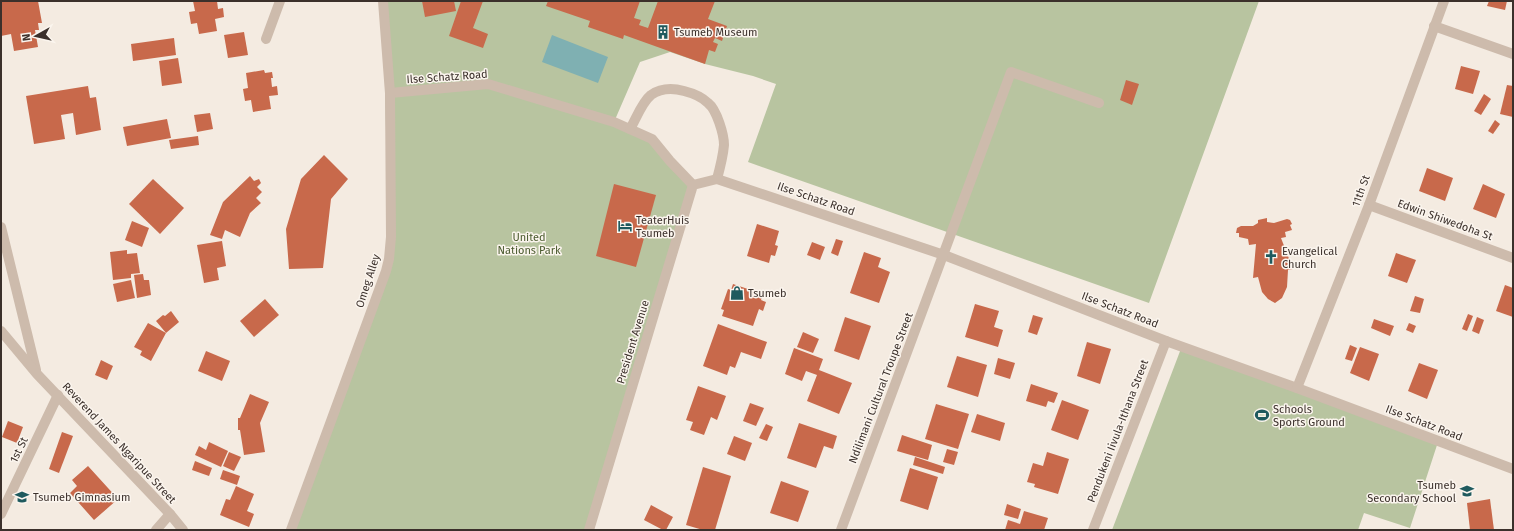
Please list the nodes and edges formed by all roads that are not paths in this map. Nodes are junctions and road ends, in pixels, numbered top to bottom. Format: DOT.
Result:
graph roads {
  1 [pos="280,1"];
  2 [pos="384,1"];
  3 [pos="1444,1"];
  4 [pos="1434,26"];
  5 [pos="266,39"];
  6 [pos="1513,54"];
  7 [pos="390,93"];
  8 [pos="1099,103"];
  9 [pos="630,129"];
  10 [pos="717,179"];
  11 [pos="693,184"];
  12 [pos="1369,204"];
  13 [pos="1,227"];
  14 [pos="944,255"];
  15 [pos="1513,258"];
  16 [pos="1,331"];
  17 [pos="1166,341"];
  18 [pos="37,374"];
  19 [pos="1297,388"];
  20 [pos="58,395"];
  21 [pos="1513,469"];
  22 [pos="1,514"];
  23 [pos="170,514"];
  24 [pos="156,530"];
  25 [pos="183,530"];
  26 [pos="291,530"];
  27 [pos="589,530"];
  28 [pos="841,530"];
  29 [pos="1093,530"];
  1 -- 5 [label="street"];
  2 -- 7 [label="street, Omeg Alley"];
  3 -- 4 [label="street, 11th St"];
  4 -- 6 [label="street"];
  4 -- 12 [label="street, 11th St"];
  7 -- 9 [label="street, Ilse Schatz Road"];
  7 -- 26 [label="street, Omeg Alley"];
  8 -- 14 [label="street, Ndilimani Cultural Troupe Street"];
  9 -- 10 [label="street"];
  9 -- 11 [label="street, Ilse Schatz Road"];
  10 -- 11 [label="street"];
  10 -- 14 [label="street, Ilse Schatz Road"];
  11 -- 27 [label="street, President Avenue"];
  12 -- 15 [label="street, Edwin Shiwedoha St"];
  12 -- 19 [label="street, 11th St"];
  13 -- 18 [label="street"];
  14 -- 17 [label="street, Ilse Schatz Road"];
  14 -- 28 [label="street, Ndilimani Cultural Troupe Street"];
  16 -- 18 [label="street, Reverend James Ngaripue Street"];
  17 -- 19 [label="street, Ilse Schatz Road"];
  17 -- 29 [label="street, Pendukeni Iivula-Ithana Street"];
  18 -- 20 [label="street, Reverend James Ngaripue Street"];
  19 -- 21 [label="street, Ilse Schatz Road"];
  20 -- 22 [label="street, 1st St"];
  20 -- 23 [label="street, Reverend James Ngaripue Street"];
  23 -- 24 [label="street"];
  23 -- 25 [label="street, Reverend James Ngaripue Street"];
}
